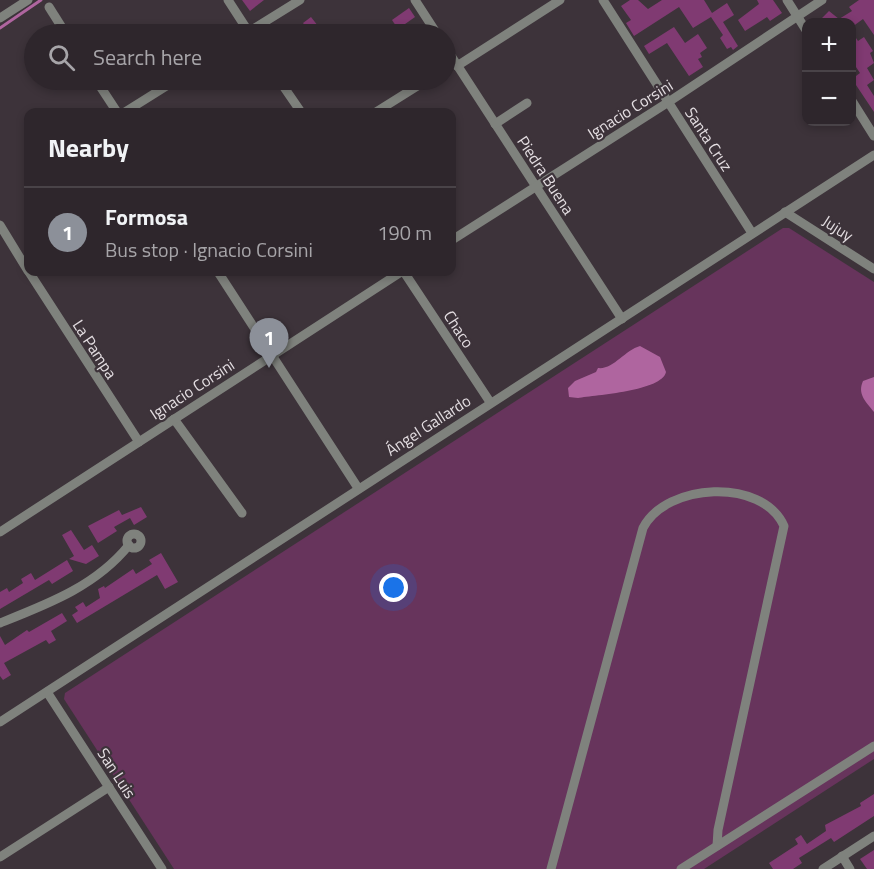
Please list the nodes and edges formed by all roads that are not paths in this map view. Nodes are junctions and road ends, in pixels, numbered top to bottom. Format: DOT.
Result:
graph roads {
  1 [pos="28,0"];
  2 [pos="228,0"];
  3 [pos="300,0"];
  4 [pos="415,0"];
  5 [pos="560,0"];
  6 [pos="603,0"];
  7 [pos="787,0"];
  8 [pos="822,0"];
  9 [pos="49,7"];
  10 [pos="798,16"];
  11 [pos="0,18"];
  12 [pos="802,22"];
  13 [pos="60,24"];
  14 [pos="242,24"];
  15 [pos="263,24"];
  16 [pos="431,24"];
  17 [pos="456,63"];
  18 [pos="103,90"];
  19 [pos="160,90"];
  20 [pos="286,90"];
  21 [pos="411,90"];
  22 [pos="527,102"];
  23 [pos="668,103"];
  24 [pos="856,107"];
  25 [pos="114,108"];
  26 [pos="131,108"];
  27 [pos="298,108"];
  28 [pos="382,108"];
  29 [pos="495,124"];
  30 [pos="874,136"];
  31 [pos="874,155"];
  32 [pos="535,186"];
  33 [pos="785,212"];
  34 [pos="0,225"];
  35 [pos="752,233"];
  36 [pos="456,237"];
  37 [pos="24,263"];
  38 [pos="874,269"];
  39 [pos="32,276"];
  40 [pos="221,276"];
  41 [pos="397,276"];
  42 [pos="406,276"];
  43 [pos="622,319"];
  44 [pos="272,354"];
  45 [pos="490,402"];
  46 [pos="174,419"];
  47 [pos="139,442"];
  48 [pos="358,488"];
  49 [pos="242,513"];
  50 [pos="0,519"];
  51 [pos="3,530"];
  52 [pos="129,545"];
  53 [pos="0,623"];
  54 [pos="47,692"];
  55 [pos="0,722"];
  56 [pos="874,746"];
  57 [pos="108,788"];
  58 [pos="874,836"];
  59 [pos="717,846"];
  60 [pos="842,856"];
  61 [pos="0,858"];
  62 [pos="162,869"];
  63 [pos="551,869"];
  64 [pos="681,869"];
  65 [pos="822,869"];
  66 [pos="850,869"];
  1 -- 11 [label="street"];
  2 -- 14 [label="street"];
  3 -- 15 [label="street"];
  4 -- 16 [label="street"];
  5 -- 17 [label="street"];
  6 -- 23 [label="street, Santa Cruz"];
  7 -- 10 [label="street"];
  8 -- 10 [label="street, Ignacio Corsini"];
  9 -- 13 [label="street"];
  10 -- 12 [label="street"];
  10 -- 23 [label="street, Ignacio Corsini"];
  17 -- 29 [label="street, Piedra Buena"];
  18 -- 25 [label="street"];
  19 -- 26 [label="street"];
  20 -- 27 [label="street"];
  21 -- 28 [label="street"];
  22 -- 29 [label="street"];
  23 -- 32 [label="street, Ignacio Corsini"];
  23 -- 35 [label="street, Santa Cruz"];
  24 -- 30 [label="street"];
  29 -- 32 [label="street, Piedra Buena"];
  31 -- 33 [label="street, Ángel Gallardo"];
  32 -- 36 [label="street, Ignacio Corsini"];
  32 -- 43 [label="street, Piedra Buena"];
  33 -- 35 [label="street, Ángel Gallardo"];
  33 -- 38 [label="street, Jujuy"];
  34 -- 37 [label="street, La Pampa"];
  35 -- 43 [label="street, Ángel Gallardo"];
  39 -- 47 [label="street, La Pampa"];
  40 -- 44 [label="street"];
  41 -- 44 [label="street, Ignacio Corsini"];
  42 -- 45 [label="street, Chaco"];
  43 -- 45 [label="street, Ángel Gallardo"];
  44 -- 46 [label="street, Ignacio Corsini"];
  44 -- 48 [label="street"];
  45 -- 48 [label="street, Ángel Gallardo"];
  46 -- 47 [label="street, Ignacio Corsini"];
  46 -- 49 [label="street"];
  47 -- 51 [label="street, Ignacio Corsini"];
  48 -- 54 [label="street, Ángel Gallardo"];
  50 -- 51 [label="street"];
  52 -- 53 [label="street"];
  54 -- 55 [label="street, Ángel Gallardo"];
  54 -- 57 [label="street, San Luis"];
  56 -- 59 [label="street"];
  57 -- 61 [label="street"];
  57 -- 62 [label="street, San Luis"];
  58 -- 60 [label="street"];
  59 -- 63 [label="street"];
  59 -- 64 [label="street"];
  60 -- 65 [label="street"];
  60 -- 66 [label="street"];
}
